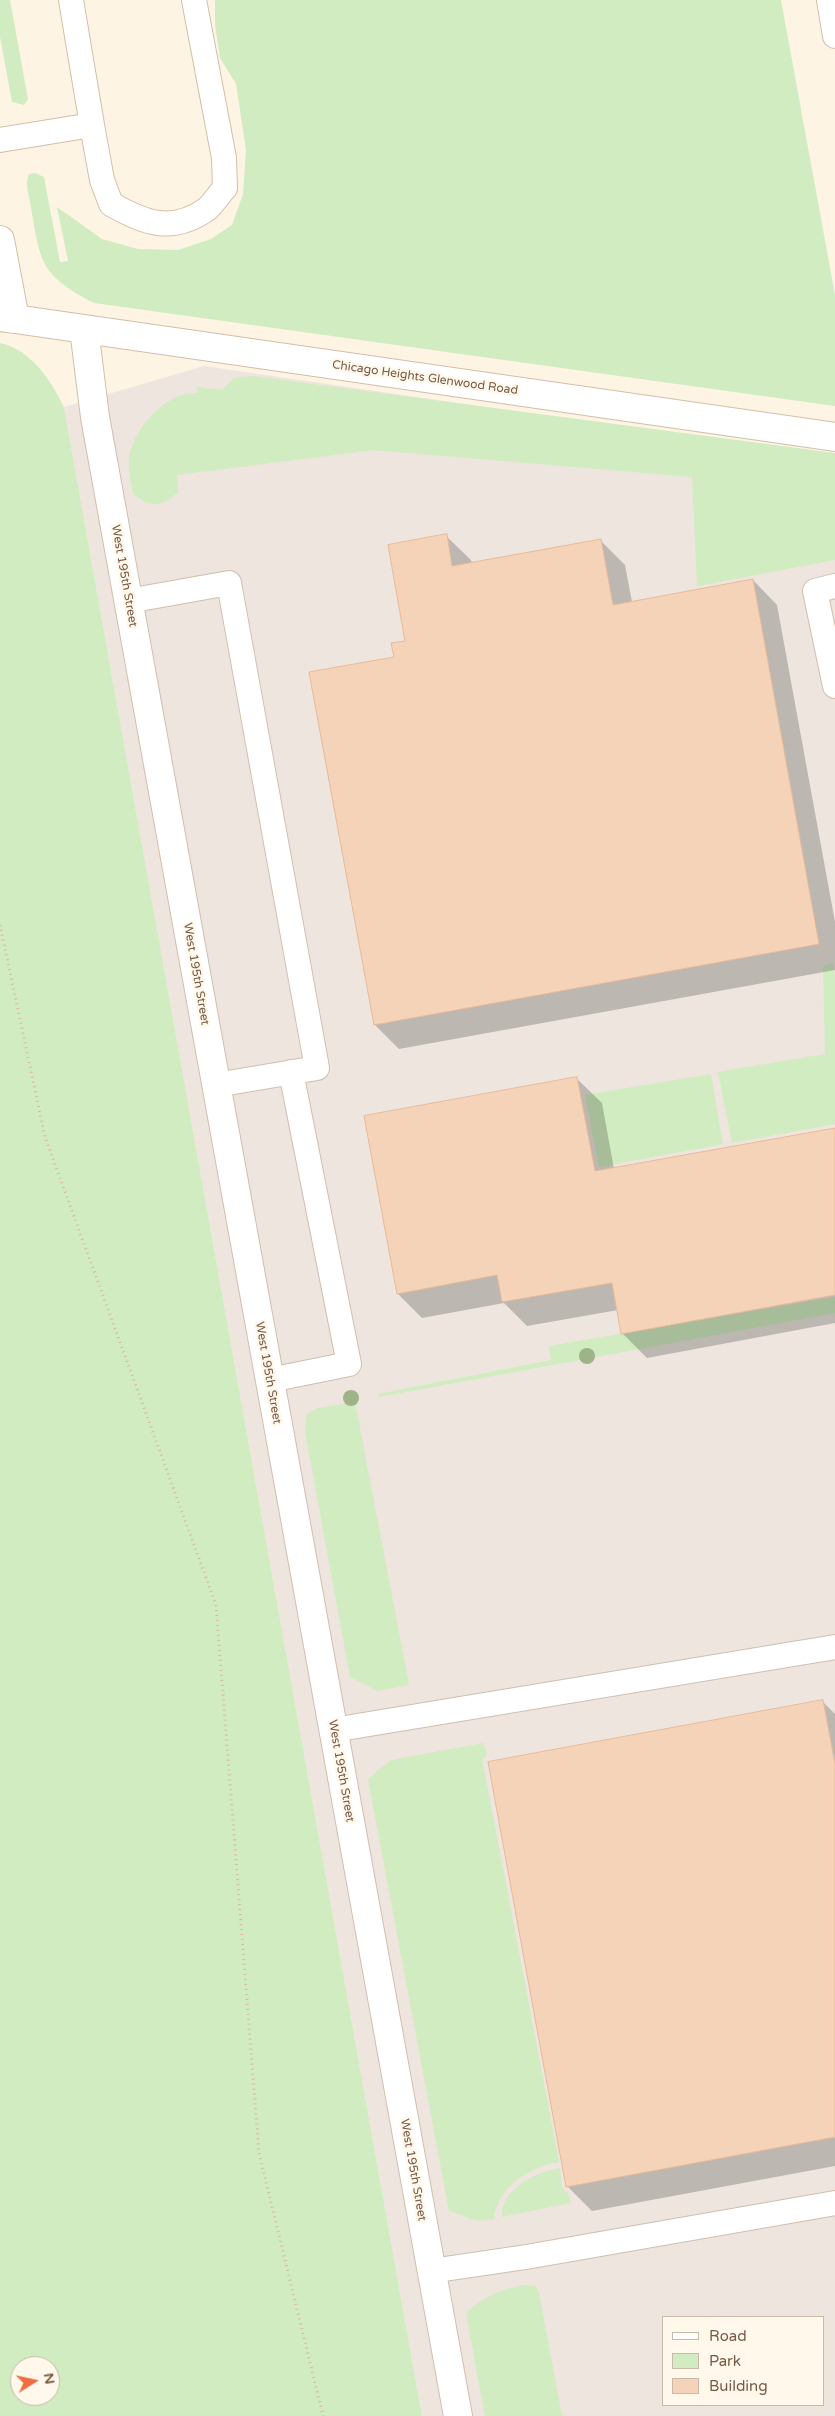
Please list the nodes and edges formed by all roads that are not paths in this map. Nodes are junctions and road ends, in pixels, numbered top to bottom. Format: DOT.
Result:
graph roads {
  1 [pos="71,0"];
  2 [pos="194,0"];
  3 [pos="829,0"];
  4 [pos="835,36"];
  5 [pos="92,125"];
  6 [pos="0,140"];
  7 [pos="0,240"];
  8 [pos="7,318"];
  9 [pos="84,329"];
  10 [pos="835,437"];
  11 [pos="835,586"];
  12 [pos="128,601"];
  13 [pos="835,686"];
  14 [pos="291,1072"];
  15 [pos="216,1085"];
  16 [pos="270,1380"];
  17 [pos="835,1647"];
  18 [pos="334,1730"];
  19 [pos="835,2203"];
  20 [pos="432,2271"];
  21 [pos="458,2416"];
  1 -- 5 [label="lane"];
  2 -- 5 [label="lane"];
  3 -- 4 [label="lane"];
  5 -- 6 [label="lane"];
  7 -- 8 [label="street"];
  8 -- 9 [label="street, Chicago Heights Glenwood Road"];
  9 -- 10 [label="street, Chicago Heights Glenwood Road"];
  9 -- 12 [label="street, West 195th Street"];
  11 -- 13 [label="lane"];
  12 -- 14 [label="lane"];
  12 -- 15 [label="street, West 195th Street"];
  14 -- 15 [label="lane"];
  14 -- 16 [label="lane"];
  15 -- 16 [label="street, West 195th Street"];
  16 -- 18 [label="street, West 195th Street"];
  17 -- 18 [label="lane"];
  18 -- 20 [label="street, West 195th Street"];
  19 -- 20 [label="lane"];
  20 -- 21 [label="street, West 195th Street"];
}
